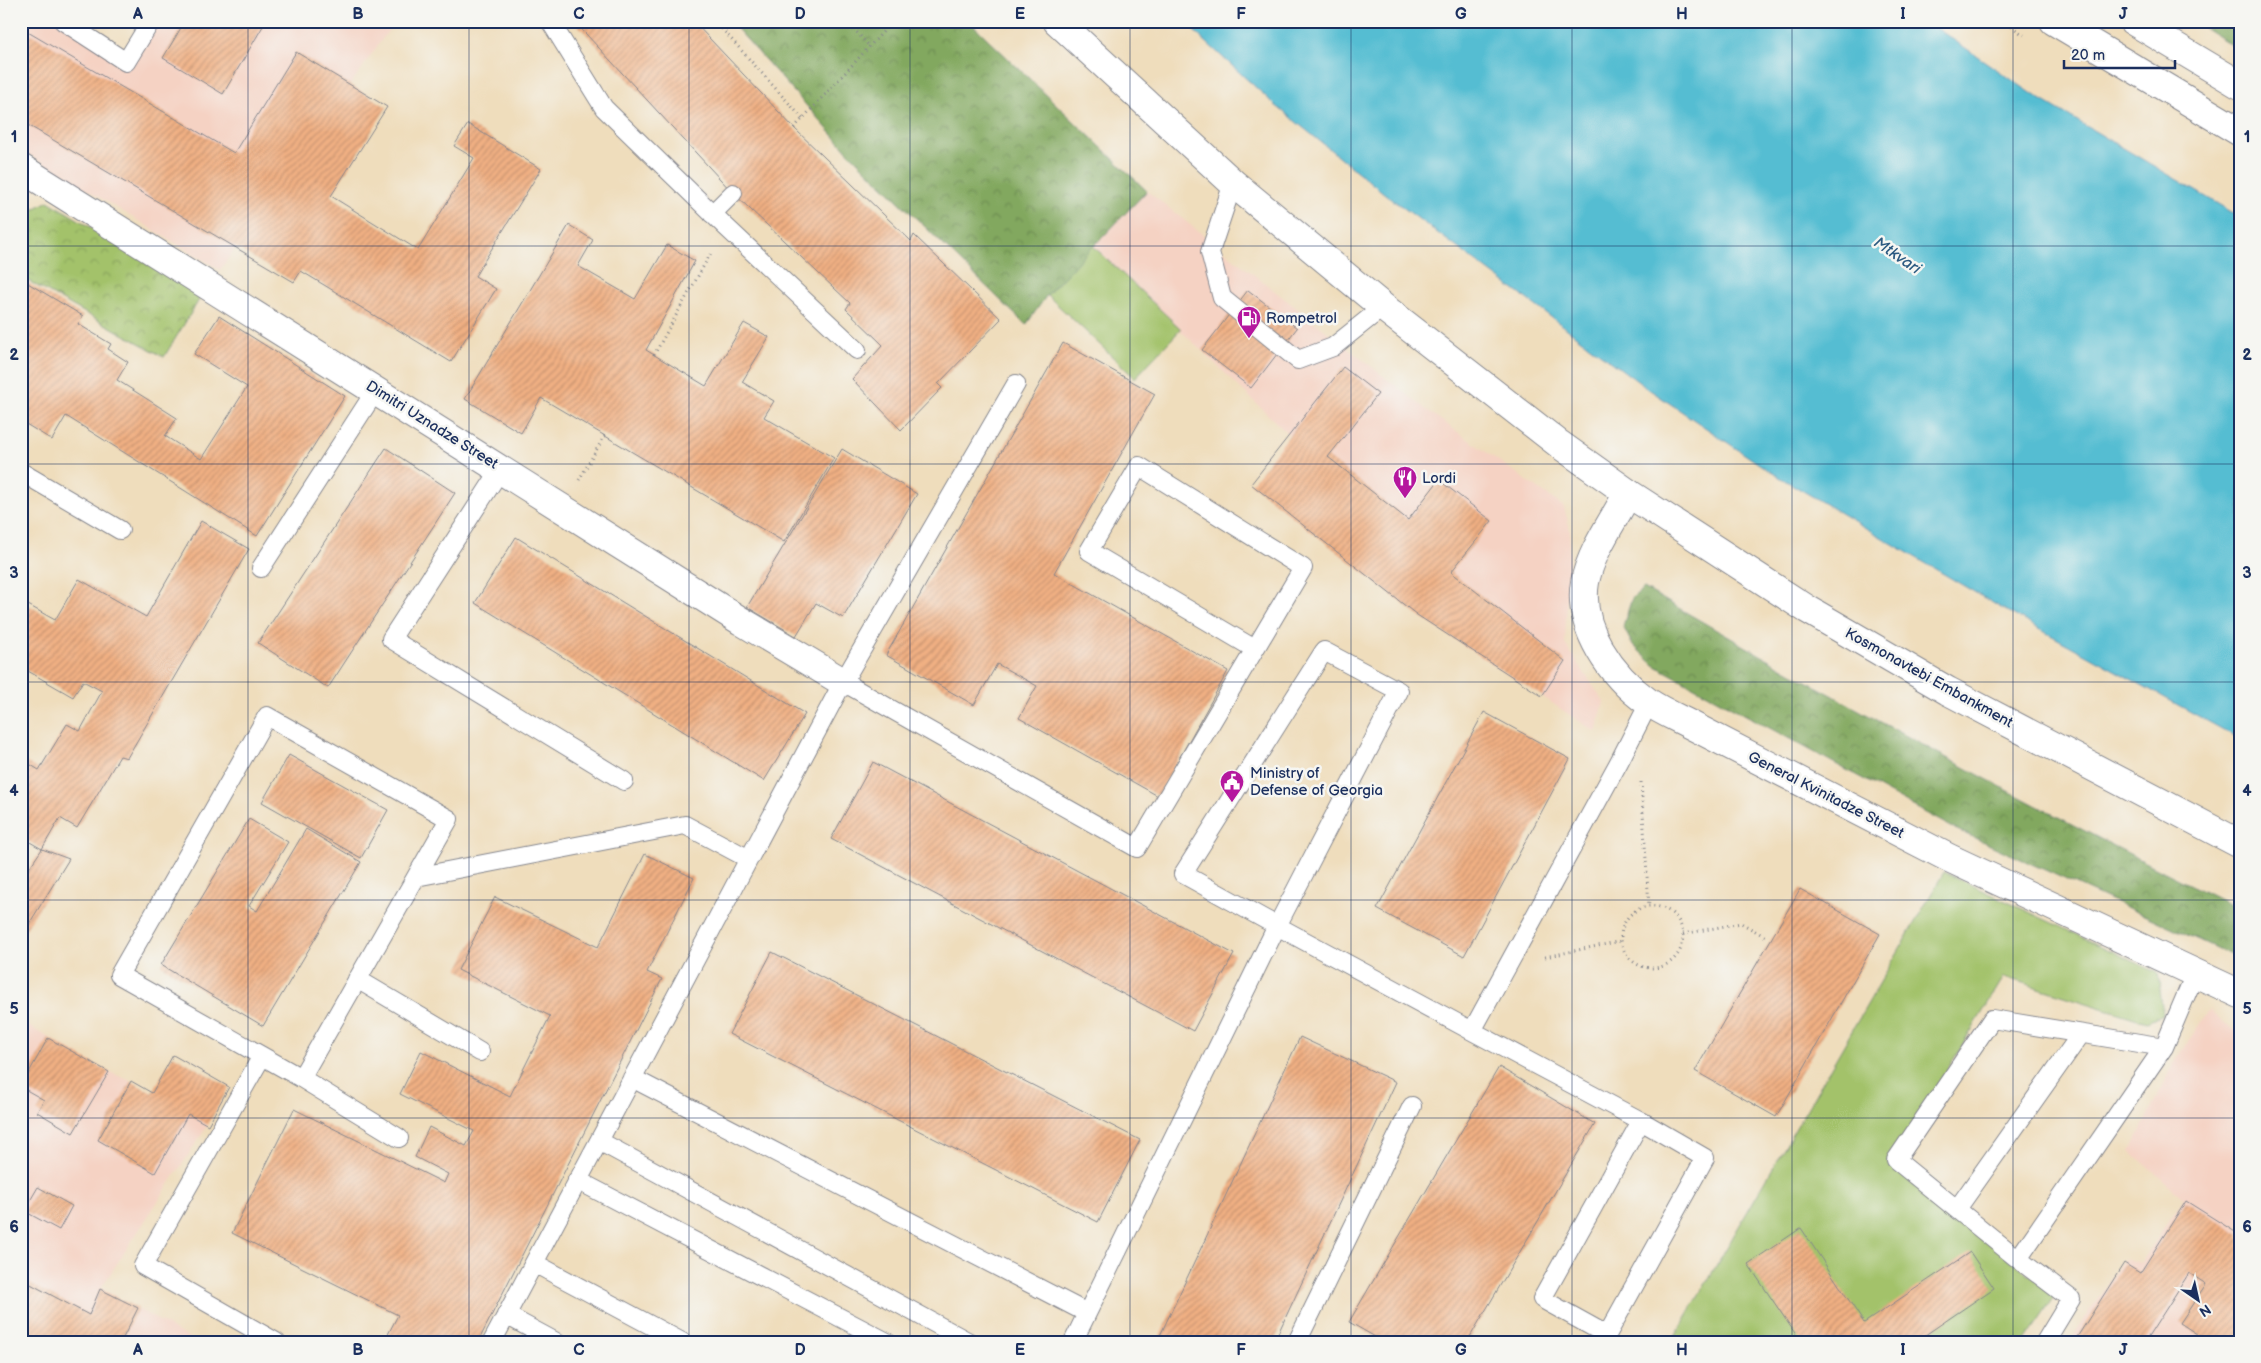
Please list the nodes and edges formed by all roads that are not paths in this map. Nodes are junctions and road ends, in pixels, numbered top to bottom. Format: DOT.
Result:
graph roads {
  1 [pos="63,21"];
  2 [pos="150,21"];
  3 [pos="550,21"];
  4 [pos="1057,21"];
  5 [pos="2054,21"];
  6 [pos="2133,21"];
  7 [pos="2240,85"];
  8 [pos="2240,132"];
  9 [pos="25,178"];
  10 [pos="1233,183"];
  11 [pos="733,193"];
  12 [pos="712,214"];
  13 [pos="1383,307"];
  14 [pos="857,350"];
  15 [pos="1016,384"];
  16 [pos="376,390"];
  17 [pos="501,469"];
  18 [pos="21,472"];
  19 [pos="1628,492"];
  20 [pos="120,530"];
  21 [pos="261,568"];
  22 [pos="1253,648"];
  23 [pos="843,682"];
  24 [pos="1649,703"];
  25 [pos="624,781"];
  26 [pos="2240,844"];
  27 [pos="749,859"];
  28 [pos="416,877"];
  29 [pos="1277,926"];
  30 [pos="2195,974"];
  31 [pos="357,979"];
  32 [pos="2235,994"];
  33 [pos="1472,1031"];
  34 [pos="2080,1034"];
  35 [pos="2164,1047"];
  36 [pos="480,1052"];
  37 [pos="262,1056"];
  38 [pos="301,1078"];
  39 [pos="632,1078"];
  40 [pos="1412,1106"];
  41 [pos="1641,1121"];
  42 [pos="399,1138"];
  43 [pos="599,1141"];
  44 [pos="577,1180"];
  45 [pos="1957,1209"];
  46 [pos="2018,1258"];
  47 [pos="534,1263"];
  48 [pos="1087,1313"];
  49 [pos="506,1315"];
  50 [pos="276,1342"];
  51 [pos="492,1342"];
  52 [pos="556,1342"];
  53 [pos="682,1342"];
  54 [pos="887,1342"];
  55 [pos="969,1342"];
  56 [pos="1073,1342"];
  57 [pos="1297,1342"];
  58 [pos="2045,1342"];
  1 -- 2 [label="lane"];
  3 -- 12 [label="lane"];
  4 -- 10 [label="main road, Kosmonavtebi Embankment"];
  5 -- 8 [label="main road"];
  6 -- 7 [label="main road"];
  9 -- 16 [label="main road, Dimitri Uznadze Street"];
  10 -- 13 [label="main road, Kosmonavtebi Embankment"];
  10 -- 13 [label="lane"];
  11 -- 12 [label="lane"];
  12 -- 14 [label="lane"];
  13 -- 19 [label="main road, Kosmonavtebi Embankment"];
  15 -- 23 [label="lane"];
  16 -- 17 [label="main road, Dimitri Uznadze Street"];
  16 -- 21 [label="lane"];
  17 -- 23 [label="main road, Dimitri Uznadze Street"];
  17 -- 25 [label="lane"];
  18 -- 20 [label="lane"];
  19 -- 24 [label="main road, General Kvinitadze Street"];
  19 -- 26 [label="main road, Kosmonavtebi Embankment"];
  22 -- 22 [label="lane"];
  22 -- 23 [label="lane"];
  23 -- 27 [label="lane"];
  24 -- 30 [label="main road, General Kvinitadze Street"];
  24 -- 33 [label="lane"];
  27 -- 28 [label="lane"];
  27 -- 39 [label="lane"];
  28 -- 31 [label="lane"];
  28 -- 37 [label="lane"];
  29 -- 29 [label="lane"];
  29 -- 33 [label="lane"];
  29 -- 48 [label="lane"];
  30 -- 32 [label="main road, General Kvinitadze Street"];
  30 -- 35 [label="lane"];
  31 -- 36 [label="lane"];
  31 -- 38 [label="lane"];
  33 -- 41 [label="lane"];
  34 -- 35 [label="lane"];
  34 -- 45 [label="lane"];
  34 -- 45 [label="lane"];
  35 -- 46 [label="lane"];
  37 -- 38 [label="lane"];
  37 -- 50 [label="lane"];
  38 -- 42 [label="lane"];
  39 -- 43 [label="lane"];
  39 -- 48 [label="lane"];
  40 -- 57 [label="lane"];
  41 -- 41 [label="lane"];
  43 -- 44 [label="lane"];
  43 -- 55 [label="lane"];
  44 -- 47 [label="lane"];
  44 -- 54 [label="lane"];
  45 -- 46 [label="lane"];
  46 -- 58 [label="lane"];
  47 -- 49 [label="lane"];
  47 -- 53 [label="lane"];
  48 -- 56 [label="lane"];
  49 -- 51 [label="lane"];
  49 -- 52 [label="lane"];
}
